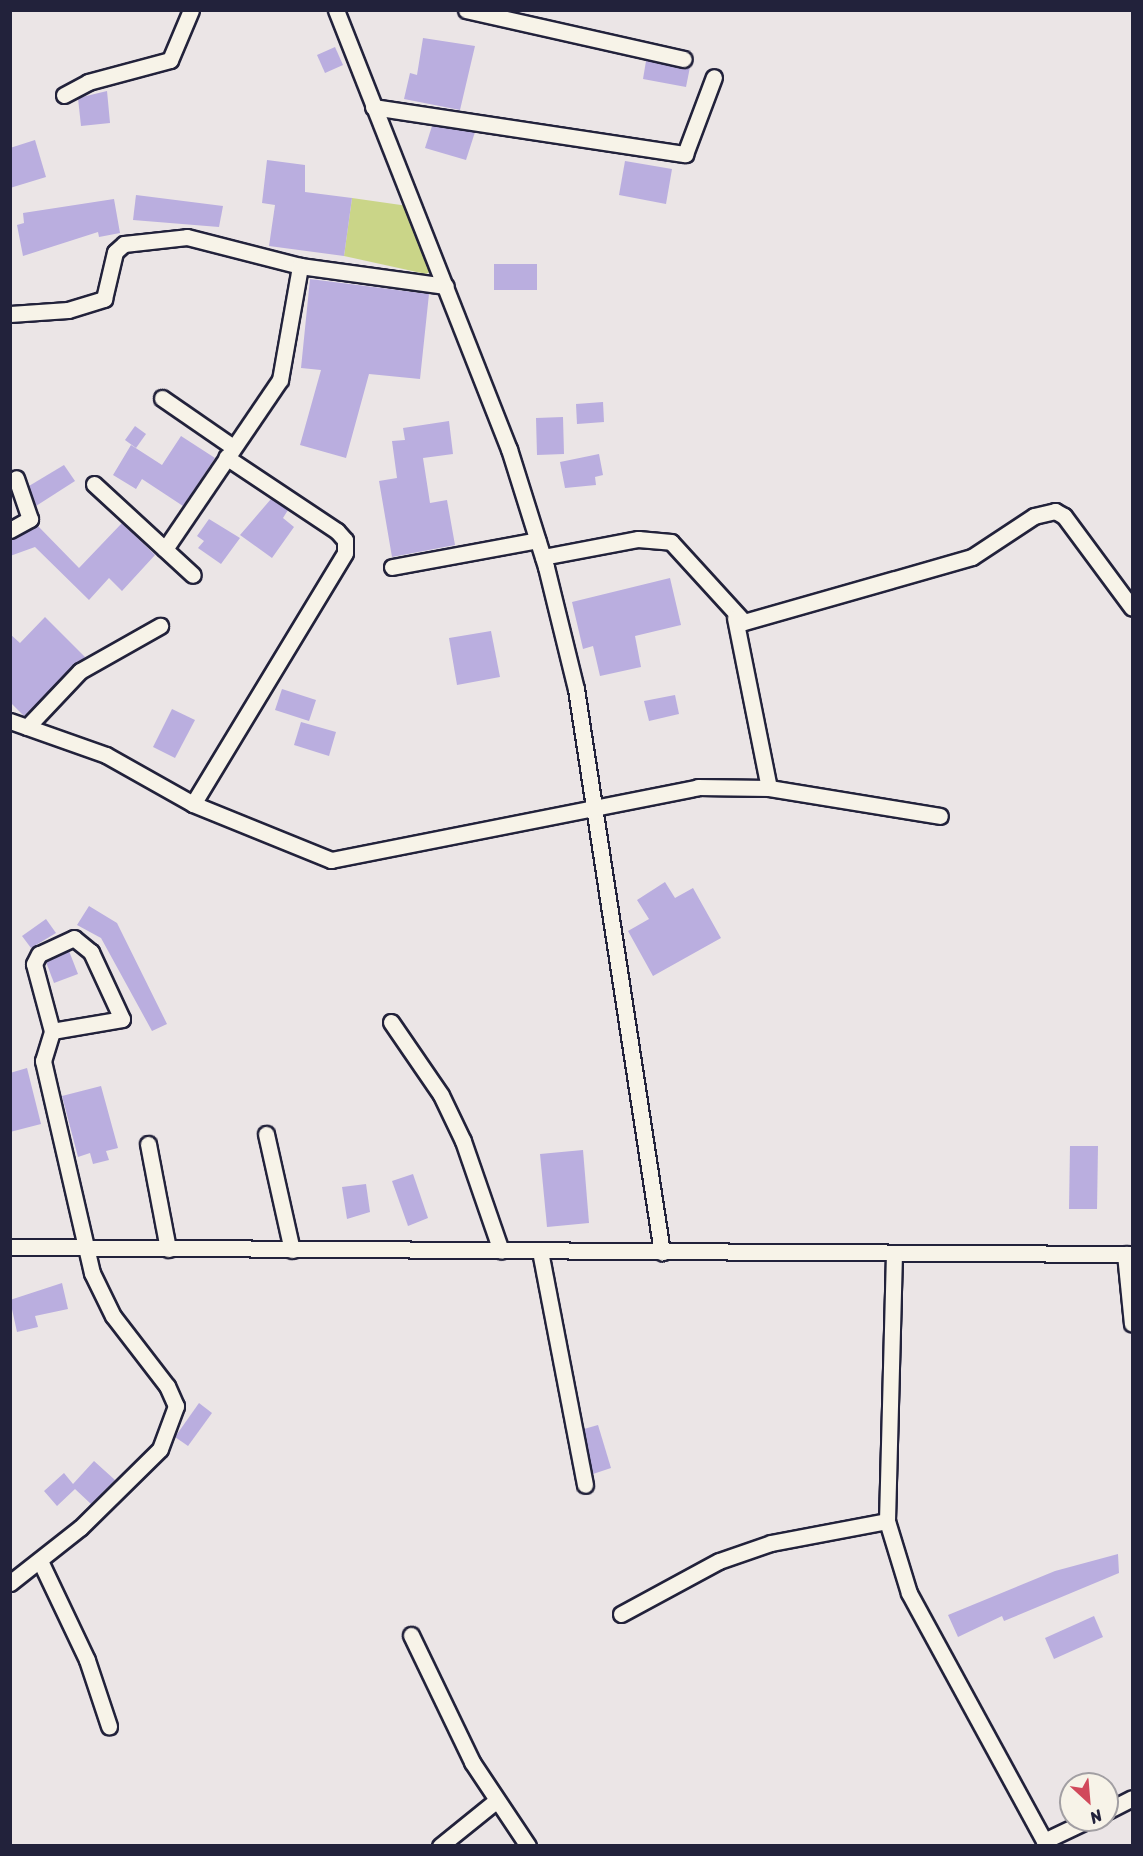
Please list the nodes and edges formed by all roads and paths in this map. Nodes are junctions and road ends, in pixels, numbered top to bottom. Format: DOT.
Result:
graph roads {
  1 [pos="191,10"];
  2 [pos="336,10"];
  3 [pos="466,10"];
  4 [pos="684,59"];
  5 [pos="714,77"];
  6 [pos="64,94"];
  7 [pos="373,107"];
  8 [pos="300,266"];
  9 [pos="446,286"];
  10 [pos="10,314"];
  11 [pos="162,398"];
  12 [pos="230,452"];
  13 [pos="16,478"];
  14 [pos="94,484"];
  15 [pos="10,530"];
  16 [pos="538,540"];
  17 [pos="165,549"];
  18 [pos="543,557"];
  19 [pos="392,567"];
  20 [pos="193,575"];
  21 [pos="1132,608"];
  22 [pos="735,618"];
  23 [pos="160,626"];
  24 [pos="10,721"];
  25 [pos="27,727"];
  26 [pos="769,788"];
  27 [pos="193,804"];
  28 [pos="595,806"];
  29 [pos="940,816"];
  30 [pos="391,1022"];
  31 [pos="52,1031"];
  32 [pos="266,1134"];
  33 [pos="148,1144"];
  34 [pos="10,1247"];
  35 [pos="88,1248"];
  36 [pos="168,1249"];
  37 [pos="292,1250"];
  38 [pos="501,1251"];
  39 [pos="540,1251"];
  40 [pos="662,1252"];
  41 [pos="894,1253"];
  42 [pos="1129,1254"];
  43 [pos="1132,1324"];
  44 [pos="585,1485"];
  45 [pos="887,1521"];
  46 [pos="41,1563"];
  47 [pos="10,1583"];
  48 [pos="621,1614"];
  49 [pos="411,1635"];
  50 [pos="109,1726"];
  51 [pos="497,1800"];
  52 [pos="1066,1832"];
  53 [pos="1045,1843"];
  54 [pos="440,1845"];
  55 [pos="528,1845"];
  1 -- 6 [label="street"];
  2 -- 7 [label="street"];
  3 -- 4 [label="street"];
  5 -- 7 [label="street"];
  7 -- 9 [label="street"];
  8 -- 9 [label="street"];
  8 -- 10 [label="street"];
  8 -- 12 [label="street"];
  9 -- 16 [label="street"];
  11 -- 12 [label="street"];
  12 -- 17 [label="street"];
  12 -- 27 [label="street"];
  13 -- 15 [label="street"];
  14 -- 17 [label="street"];
  16 -- 18 [label="street"];
  16 -- 19 [label="street"];
  17 -- 20 [label="street"];
  18 -- 22 [label="street"];
  18 -- 28 [label="street"];
  21 -- 22 [label="street"];
  22 -- 26 [label="street"];
  23 -- 25 [label="street"];
  24 -- 25 [label="street"];
  25 -- 27 [label="street"];
  26 -- 28 [label="street"];
  26 -- 29 [label="street"];
  27 -- 28 [label="street"];
  28 -- 40 [label="street"];
  30 -- 38 [label="street"];
  31 -- 31 [label="street"];
  31 -- 35 [label="street"];
  32 -- 37 [label="street"];
  33 -- 36 [label="street"];
  34 -- 35 [label="street"];
  35 -- 36 [label="street"];
  35 -- 46 [label="street"];
  36 -- 37 [label="street"];
  37 -- 38 [label="street"];
  38 -- 39 [label="street"];
  39 -- 40 [label="street"];
  39 -- 44 [label="street"];
  40 -- 41 [label="street"];
  41 -- 42 [label="street"];
  41 -- 45 [label="street"];
  42 -- 43 [label="street"];
  45 -- 48 [label="street"];
  45 -- 53 [label="street"];
  46 -- 47 [label="street"];
  46 -- 50 [label="street"];
  49 -- 51 [label="street"];
  51 -- 54 [label="street"];
  51 -- 55 [label="street"];
  52 -- 53 [label="street"];
}
